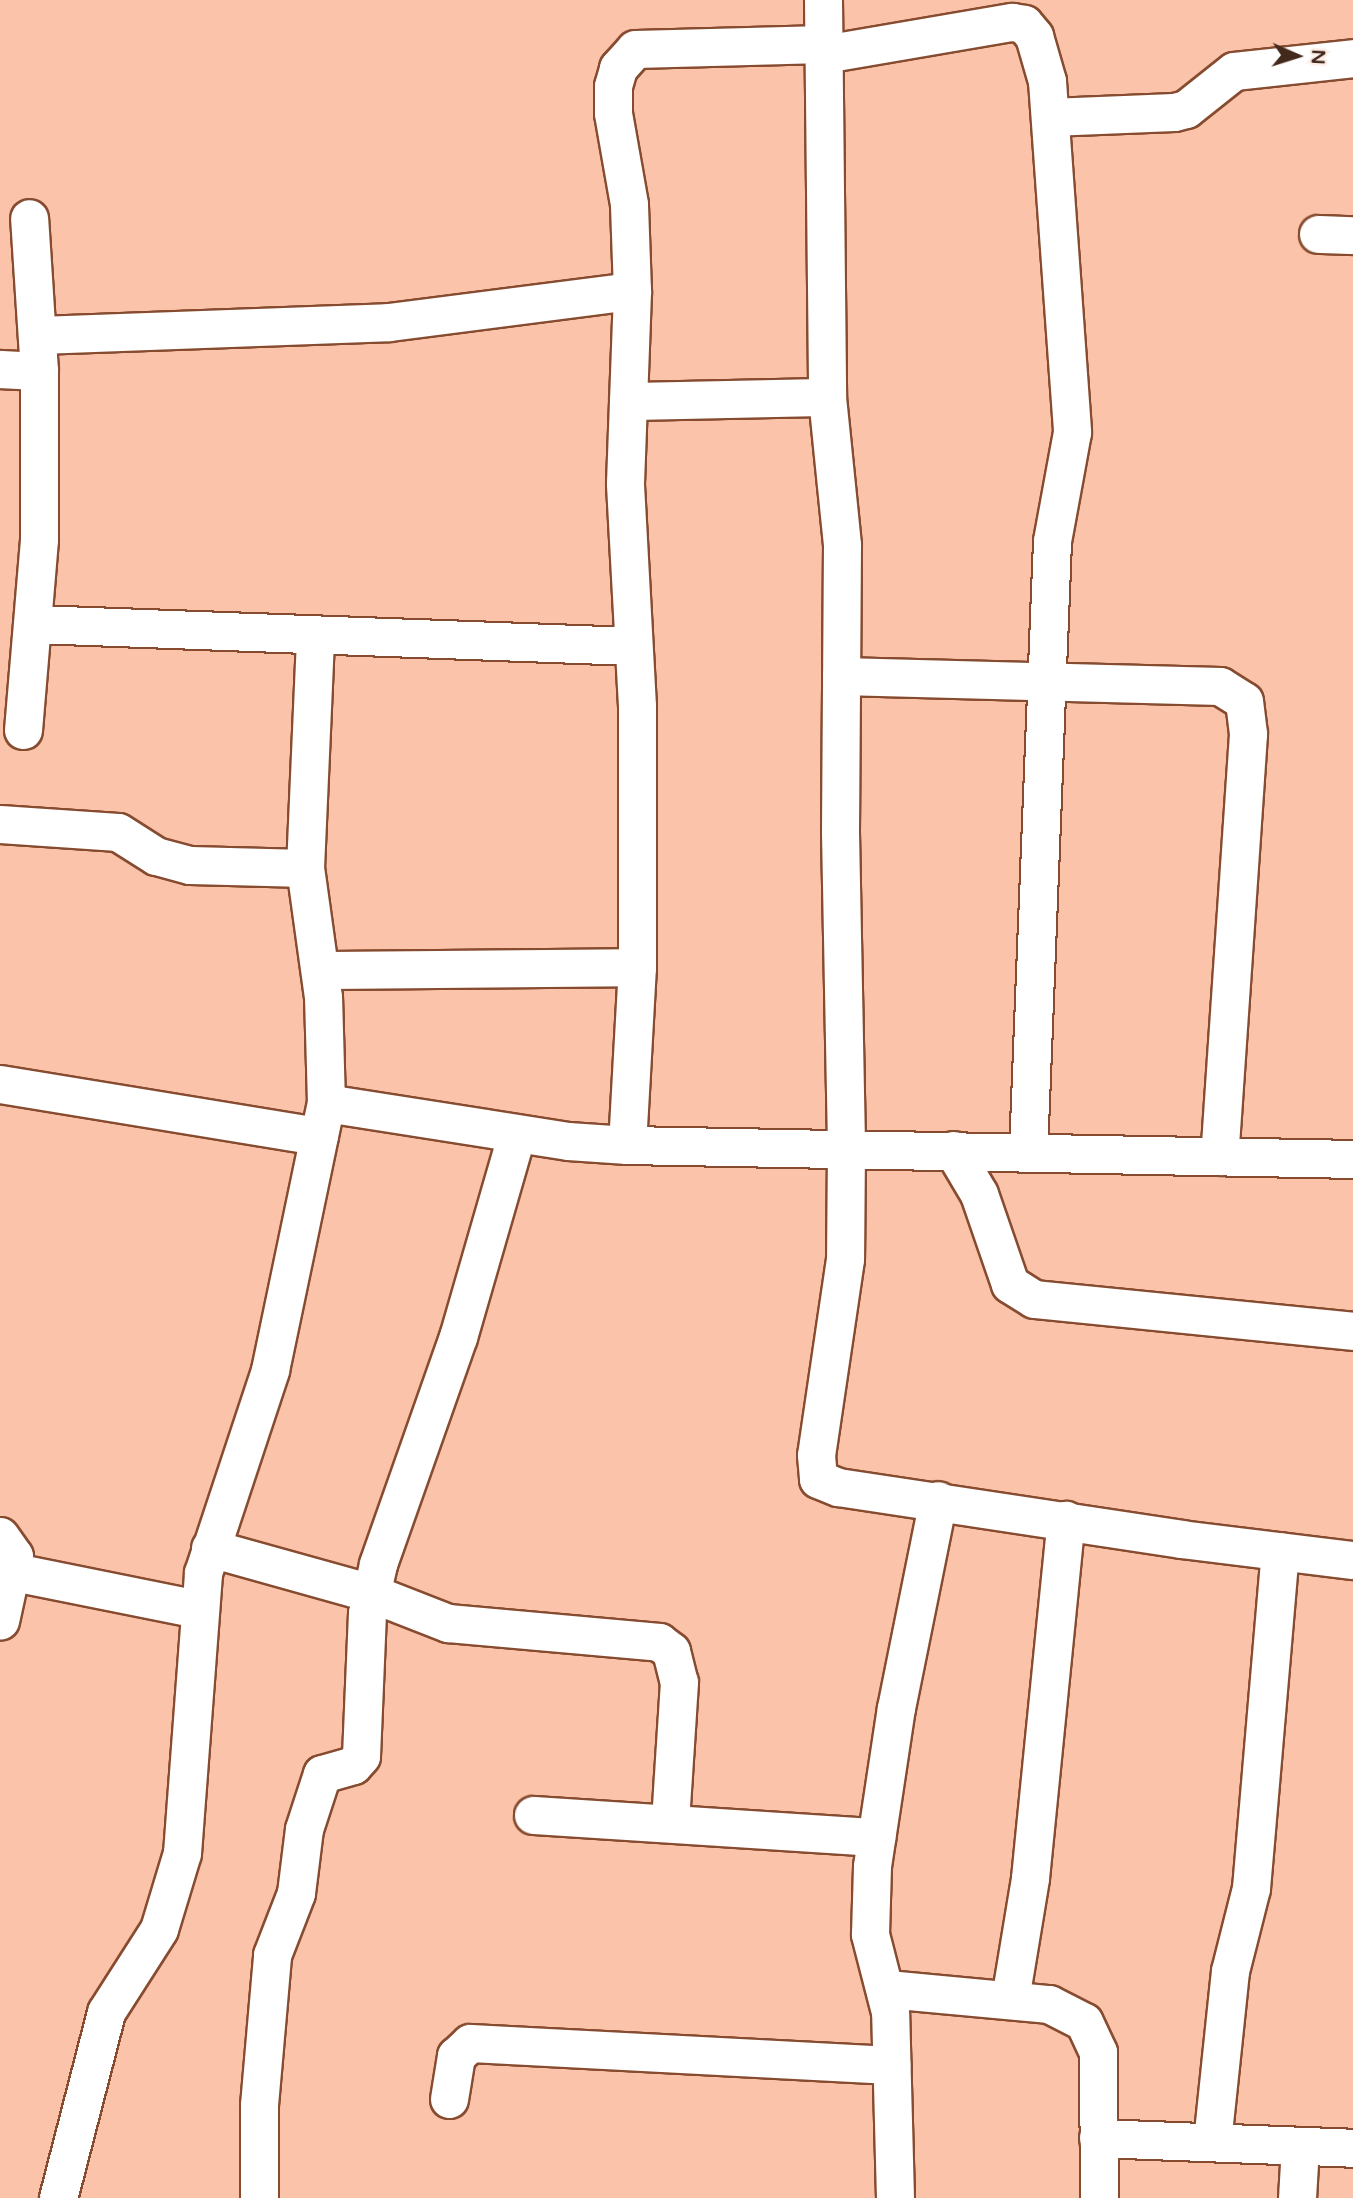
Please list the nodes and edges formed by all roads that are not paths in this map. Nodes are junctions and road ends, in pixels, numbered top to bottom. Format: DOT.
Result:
graph roads {
  1 [pos="823,0"];
  2 [pos="824,49"];
  3 [pos="1353,58"];
  4 [pos="1050,117"];
  5 [pos="29,218"];
  6 [pos="632,291"];
  7 [pos="37,335"];
  8 [pos="0,369"];
  9 [pos="39,371"];
  10 [pos="827,397"];
  11 [pos="628,401"];
  12 [pos="34,624"];
  13 [pos="315,635"];
  14 [pos="632,646"];
  15 [pos="841,676"];
  16 [pos="1045,682"];
  17 [pos="23,730"];
  18 [pos="0,824"];
  19 [pos="305,868"];
  20 [pos="637,967"];
  21 [pos="320,970"];
  22 [pos="0,1084"];
  23 [pos="322,1119"];
  24 [pos="517,1133"];
  25 [pos="628,1145"];
  26 [pos="846,1149"];
  27 [pos="953,1150"];
  28 [pos="1028,1152"];
  29 [pos="1219,1156"];
  30 [pos="1353,1159"];
  31 [pos="1353,1331"];
  32 [pos="938,1500"];
  33 [pos="1066,1520"];
  34 [pos="0,1536"];
  35 [pos="210,1548"];
  36 [pos="1280,1551"];
  37 [pos="1353,1560"];
  38 [pos="14,1572"];
  39 [pos="371,1593"];
  40 [pos="198,1609"];
  41 [pos="0,1620"];
  42 [pos="533,1815"];
  43 [pos="670,1823"];
  44 [pos="876,1837"];
  45 [pos="887,1989"];
  46 [pos="1010,1999"];
  47 [pos="891,2065"];
  48 [pos="449,2099"];
  49 [pos="1098,2138"];
  50 [pos="1212,2142"];
  51 [pos="1300,2146"];
  52 [pos="1353,2148"];
  53 [pos="58,2198"];
  54 [pos="259,2198"];
  55 [pos="895,2198"];
  56 [pos="1099,2198"];
  57 [pos="1297,2198"];
  1 -- 2 [label="street"];
  2 -- 4 [label="street"];
  2 -- 6 [label="street"];
  2 -- 10 [label="street"];
  3 -- 4 [label="street"];
  4 -- 16 [label="street"];
  5 -- 7 [label="street"];
  6 -- 7 [label="street"];
  6 -- 11 [label="street"];
  7 -- 9 [label="street"];
  8 -- 9 [label="street"];
  9 -- 12 [label="street"];
  10 -- 11 [label="street"];
  10 -- 15 [label="street"];
  11 -- 14 [label="street"];
  12 -- 13 [label="street"];
  12 -- 17 [label="street"];
  13 -- 14 [label="street"];
  13 -- 19 [label="street"];
  14 -- 20 [label="street"];
  15 -- 16 [label="street"];
  15 -- 26 [label="street"];
  16 -- 28 [label="street"];
  16 -- 29 [label="street"];
  18 -- 19 [label="street"];
  19 -- 21 [label="street"];
  20 -- 21 [label="street"];
  20 -- 25 [label="street"];
  21 -- 23 [label="street"];
  22 -- 23 [label="street"];
  23 -- 24 [label="street"];
  23 -- 35 [label="street"];
  24 -- 25 [label="street"];
  24 -- 39 [label="street"];
  25 -- 26 [label="street"];
  26 -- 27 [label="street"];
  26 -- 32 [label="street"];
  27 -- 28 [label="street"];
  27 -- 31 [label="street"];
  28 -- 29 [label="street"];
  29 -- 30 [label="street"];
  32 -- 33 [label="street"];
  32 -- 44 [label="street"];
  33 -- 36 [label="street"];
  33 -- 46 [label="street"];
  34 -- 38 [label="street"];
  35 -- 39 [label="street"];
  35 -- 40 [label="street"];
  36 -- 37 [label="street"];
  36 -- 50 [label="street"];
  38 -- 40 [label="street"];
  38 -- 41 [label="street"];
  39 -- 43 [label="street"];
  39 -- 54 [label="street"];
  40 -- 53 [label="street"];
  42 -- 43 [label="street"];
  43 -- 44 [label="street"];
  44 -- 45 [label="street"];
  45 -- 46 [label="street"];
  45 -- 47 [label="street"];
  46 -- 49 [label="street"];
  47 -- 48 [label="street"];
  47 -- 55 [label="street"];
  49 -- 50 [label="street"];
  49 -- 56 [label="street"];
  50 -- 51 [label="street"];
  51 -- 52 [label="street"];
  51 -- 57 [label="street"];
}
